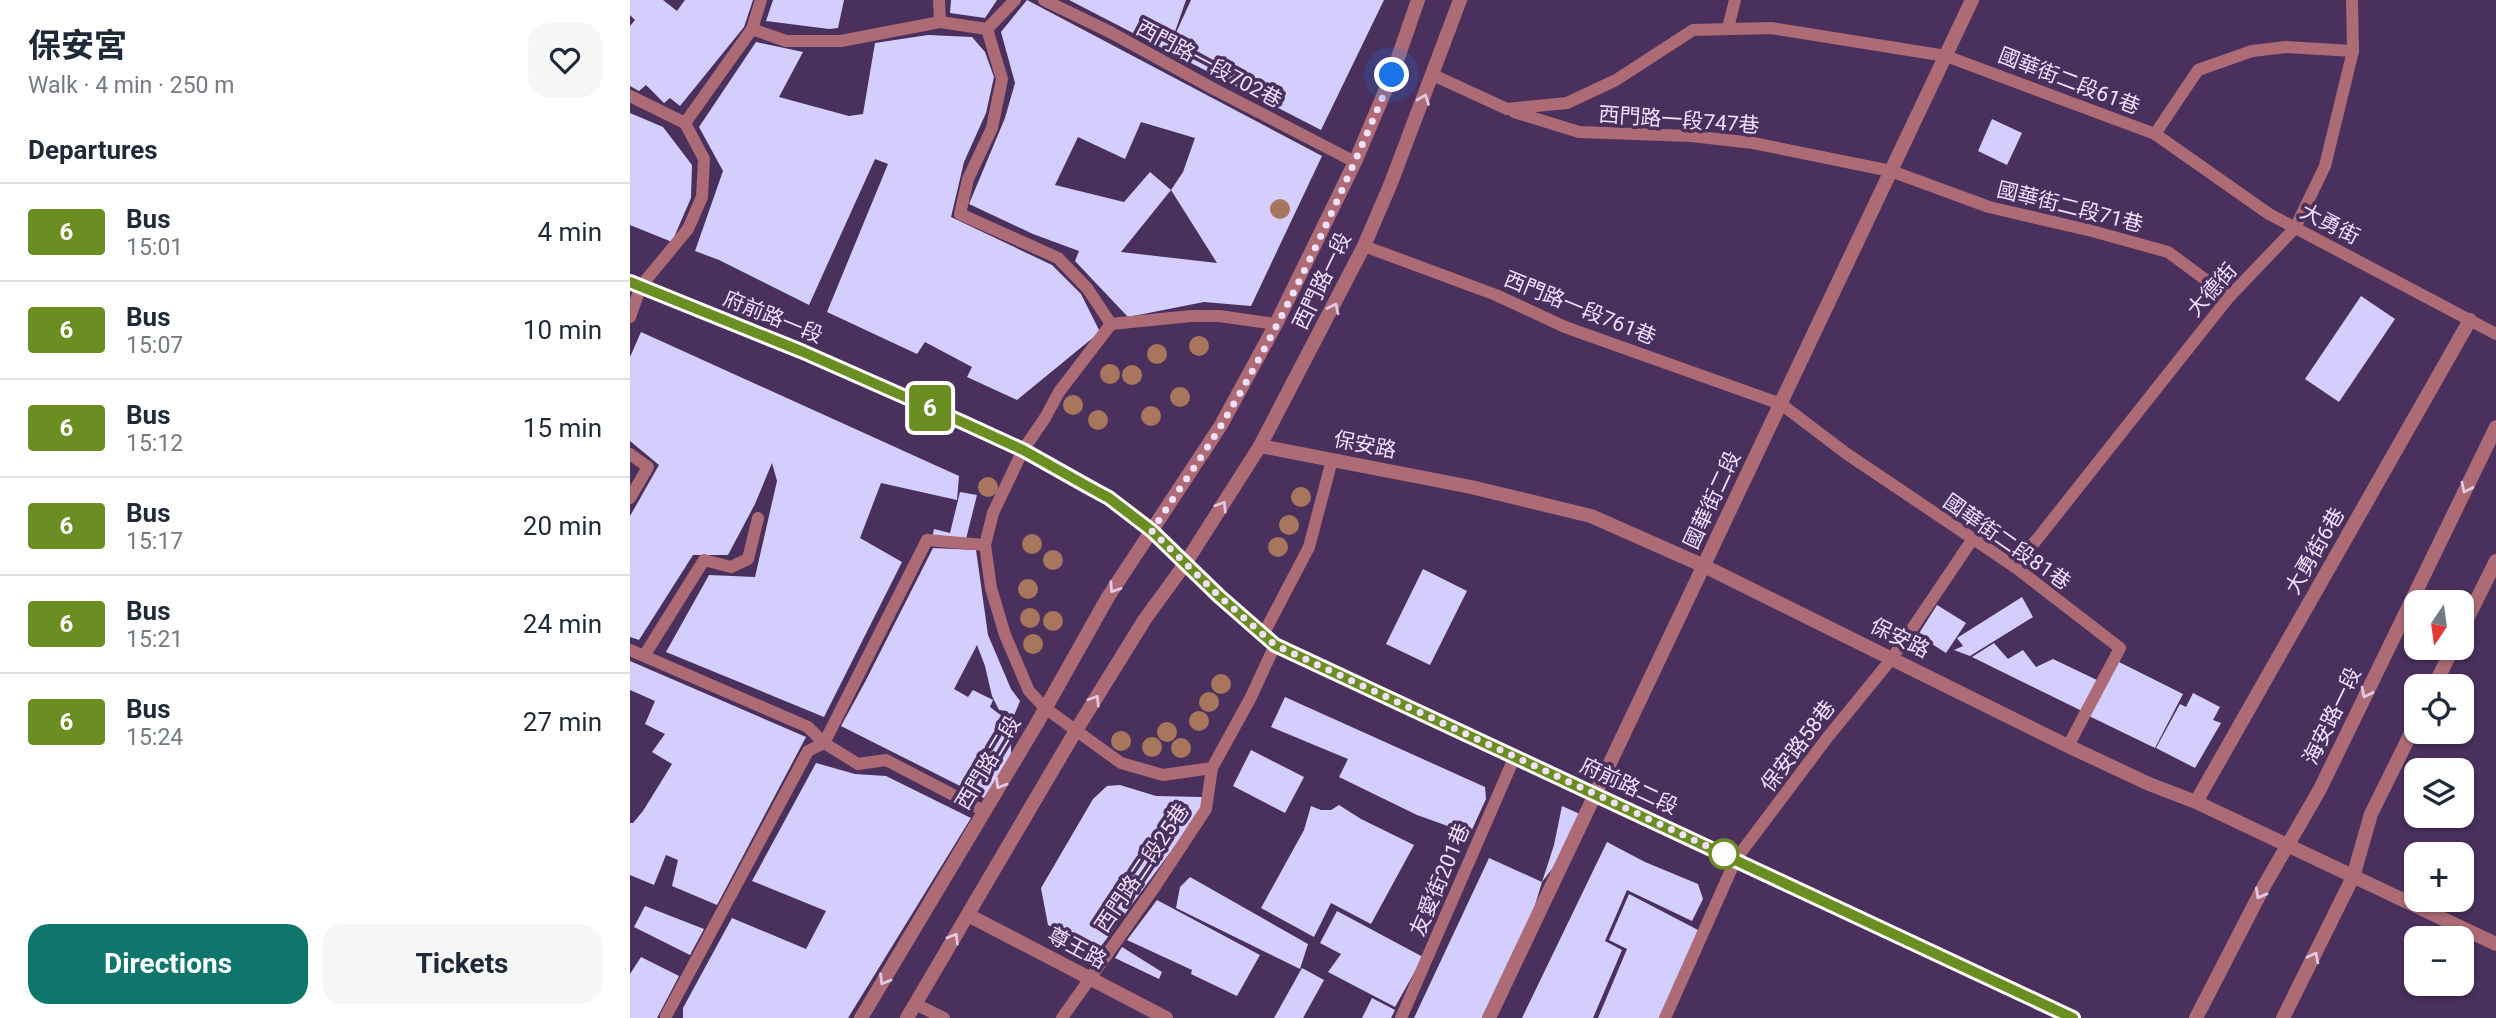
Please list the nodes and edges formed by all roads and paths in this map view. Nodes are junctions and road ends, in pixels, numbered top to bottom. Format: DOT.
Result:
graph roads {
  1 [pos="761,0"];
  2 [pos="939,0"];
  3 [pos="1015,0"];
  4 [pos="1044,0"];
  5 [pos="1418,0"];
  6 [pos="1461,0"];
  7 [pos="1735,0"];
  8 [pos="1972,0"];
  9 [pos="2352,0"];
  10 [pos="940,22"];
  11 [pos="1728,27"];
  12 [pos="752,29"];
  13 [pos="987,29"];
  14 [pos="2353,51"];
  15 [pos="1946,55"];
  16 [pos="1433,75"];
  17 [pos="630,96"];
  18 [pos="1507,109"];
  19 [pos="685,123"];
  20 [pos="2155,134"];
  21 [pos="1355,162"];
  22 [pos="1891,171"];
  23 [pos="2295,228"];
  24 [pos="1364,246"];
  25 [pos="635,284"];
  26 [pos="2229,297"];
  27 [pos="630,317"];
  28 [pos="2470,320"];
  29 [pos="1111,324"];
  30 [pos="1276,324"];
  31 [pos="2496,334"];
  32 [pos="1781,404"];
  33 [pos="2496,427"];
  34 [pos="1260,446"];
  35 [pos="1023,450"];
  36 [pos="630,454"];
  37 [pos="1332,460"];
  38 [pos="630,498"];
  39 [pos="758,518"];
  40 [pos="1152,531"];
  41 [pos="1972,540"];
  42 [pos="985,545"];
  43 [pos="2496,561"];
  44 [pos="1185,564"];
  45 [pos="1704,566"];
  46 [pos="2015,567"];
  47 [pos="2474,605"];
  48 [pos="1263,635"];
  49 [pos="1275,645"];
  50 [pos="630,650"];
  51 [pos="644,656"];
  52 [pos="1893,657"];
  53 [pos="1045,708"];
  54 [pos="1075,732"];
  55 [pos="824,743"];
  56 [pos="2406,744"];
  57 [pos="2068,746"];
  58 [pos="1515,756"];
  59 [pos="1212,768"];
  60 [pos="1596,795"];
  61 [pos="2196,802"];
  62 [pos="984,811"];
  63 [pos="2289,846"];
  64 [pos="1735,859"];
  65 [pos="2353,877"];
  66 [pos="968,915"];
  67 [pos="2496,944"];
  68 [pos="1088,979"];
  69 [pos="915,1004"];
  70 [pos="666,1018"];
  71 [pos="861,1018"];
  72 [pos="907,1018"];
  73 [pos="944,1018"];
  74 [pos="1062,1018"];
  75 [pos="1166,1018"];
  76 [pos="1402,1018"];
  77 [pos="1489,1018"];
  78 [pos="1665,1018"];
  79 [pos="2074,1018"];
  80 [pos="2196,1018"];
  81 [pos="2283,1018"];
  1 -- 12 [label="lane"];
  2 -- 10 [label="lane"];
  3 -- 13 [label="lane"];
  4 -- 21 [label="lane, 西門路一段702巷"];
  5 -- 21 [label="street, 西門路一段"];
  6 -- 16 [label="street, 西門路一段"];
  7 -- 11 [label="lane"];
  8 -- 15 [label="street, 國華街二段"];
  9 -- 14 [label="lane, 大德街"];
  10 -- 12 [label="lane"];
  10 -- 13 [label="lane"];
  11 -- 15 [label="lane, 國華街二段61巷"];
  11 -- 18 [label="lane, 國華街二段61巷"];
  12 -- 19 [label="lane"];
  13 -- 29 [label="lane"];
  14 -- 20 [label="lane, 國華街二段61巷"];
  14 -- 23 [label="lane, 大德街"];
  15 -- 20 [label="lane, 國華街二段61巷"];
  15 -- 22 [label="street, 國華街二段"];
  16 -- 18 [label="lane, 西門路一段747巷"];
  24 -- 16 [label="street, 西門路一段, one-way"];
  17 -- 19 [label="lane"];
  18 -- 22 [label="lane, 西門路一段747巷"];
  19 -- 25 [label="lane"];
  20 -- 23 [label="lane, 大勇街"];
  21 -- 30 [label="street, 西門路一段"];
  22 -- 26 [label="lane, 國華街二段71巷"];
  22 -- 32 [label="street, 國華街二段"];
  23 -- 26 [label="lane, 大德街"];
  23 -- 28 [label="lane, 大勇街"];
  24 -- 32 [label="lane, 西門路一段761巷"];
  34 -- 24 [label="street, 西門路一段, one-way"];
  25 -- 27 [label="lane"];
  25 -- 35 [label="main road, 府前路一段"];
  26 -- 46 [label="lane, 大德街"];
  28 -- 31 [label="lane, 大勇街"];
  28 -- 61 [label="street, 大勇街6巷"];
  29 -- 30 [label="lane"];
  29 -- 35 [label="lane"];
  30 -- 40 [label="street, 西門路一段"];
  32 -- 41 [label="lane, 國華街二段81巷"];
  32 -- 45 [label="street, 國華街二段"];
  33 -- 63 [label="street, 海安路一段, one-way"];
  34 -- 37 [label="street, 保安路"];
  44 -- 34 [label="street, 西門路一段, one-way"];
  35 -- 40 [label="main road, 府前路一段"];
  35 -- 42 [label="lane"];
  36 -- 38 [label="lane"];
  37 -- 45 [label="street, 保安路"];
  37 -- 48 [label="lane"];
  39 -- 51 [label="lane"];
  40 -- 44 [label="main road, 府前路一段"];
  40 -- 53 [label="street, 西門路二段, one-way"];
  41 -- 46 [label="lane, 國華街二段81巷"];
  41 -- 52 [label="lane, 保安路58巷"];
  42 -- 53 [label="lane"];
  42 -- 55 [label="lane"];
  43 -- 47 [label="street"];
  44 -- 48 [label="main road, 府前路二段"];
  54 -- 44 [label="street, one-way"];
  45 -- 52 [label="street, 保安路"];
  45 -- 60 [label="street, 國華街二段"];
  46 -- 57 [label="lane, 國華街二段81巷"];
  48 -- 49 [label="main road, 府前路二段"];
  49 -- 58 [label="main road, 府前路二段"];
  49 -- 59 [label="lane"];
  50 -- 51 [label="lane"];
  51 -- 55 [label="lane"];
  52 -- 57 [label="street, 保安路"];
  52 -- 64 [label="lane, 保安路58巷"];
  53 -- 54 [label="lane"];
  53 -- 62 [label="street, 西門路二段, one-way"];
  54 -- 59 [label="lane"];
  54 -- 66 [label="street"];
  55 -- 62 [label="lane"];
  55 -- 70 [label="lane"];
  56 -- 65 [label="street"];
  57 -- 61 [label="street, 保安路"];
  58 -- 60 [label="main road, 府前路二段"];
  58 -- 76 [label="lane, 友愛街201巷"];
  59 -- 68 [label="lane, 西門路二段25巷"];
  60 -- 64 [label="main road, 府前路二段"];
  60 -- 77 [label="street, 國華街二段"];
  61 -- 63 [label="street, 保安路"];
  62 -- 71 [label="street, 西門路二段, one-way"];
  63 -- 65 [label="street, 保安路"];
  63 -- 80 [label="street, 海安路一段, one-way"];
  64 -- 78 [label="lane, 保安路58巷"];
  64 -- 79 [label="main road, 府前路二段"];
  65 -- 67 [label="street, 保安路"];
  81 -- 65 [label="street, one-way"];
  66 -- 68 [label="street, 尊王路"];
  69 -- 66 [label="street, one-way"];
  68 -- 74 [label="lane, 西門路二段25巷"];
  68 -- 75 [label="street, 尊王路"];
  69 -- 72 [label="street"];
  69 -- 73 [label="lane"];
}
